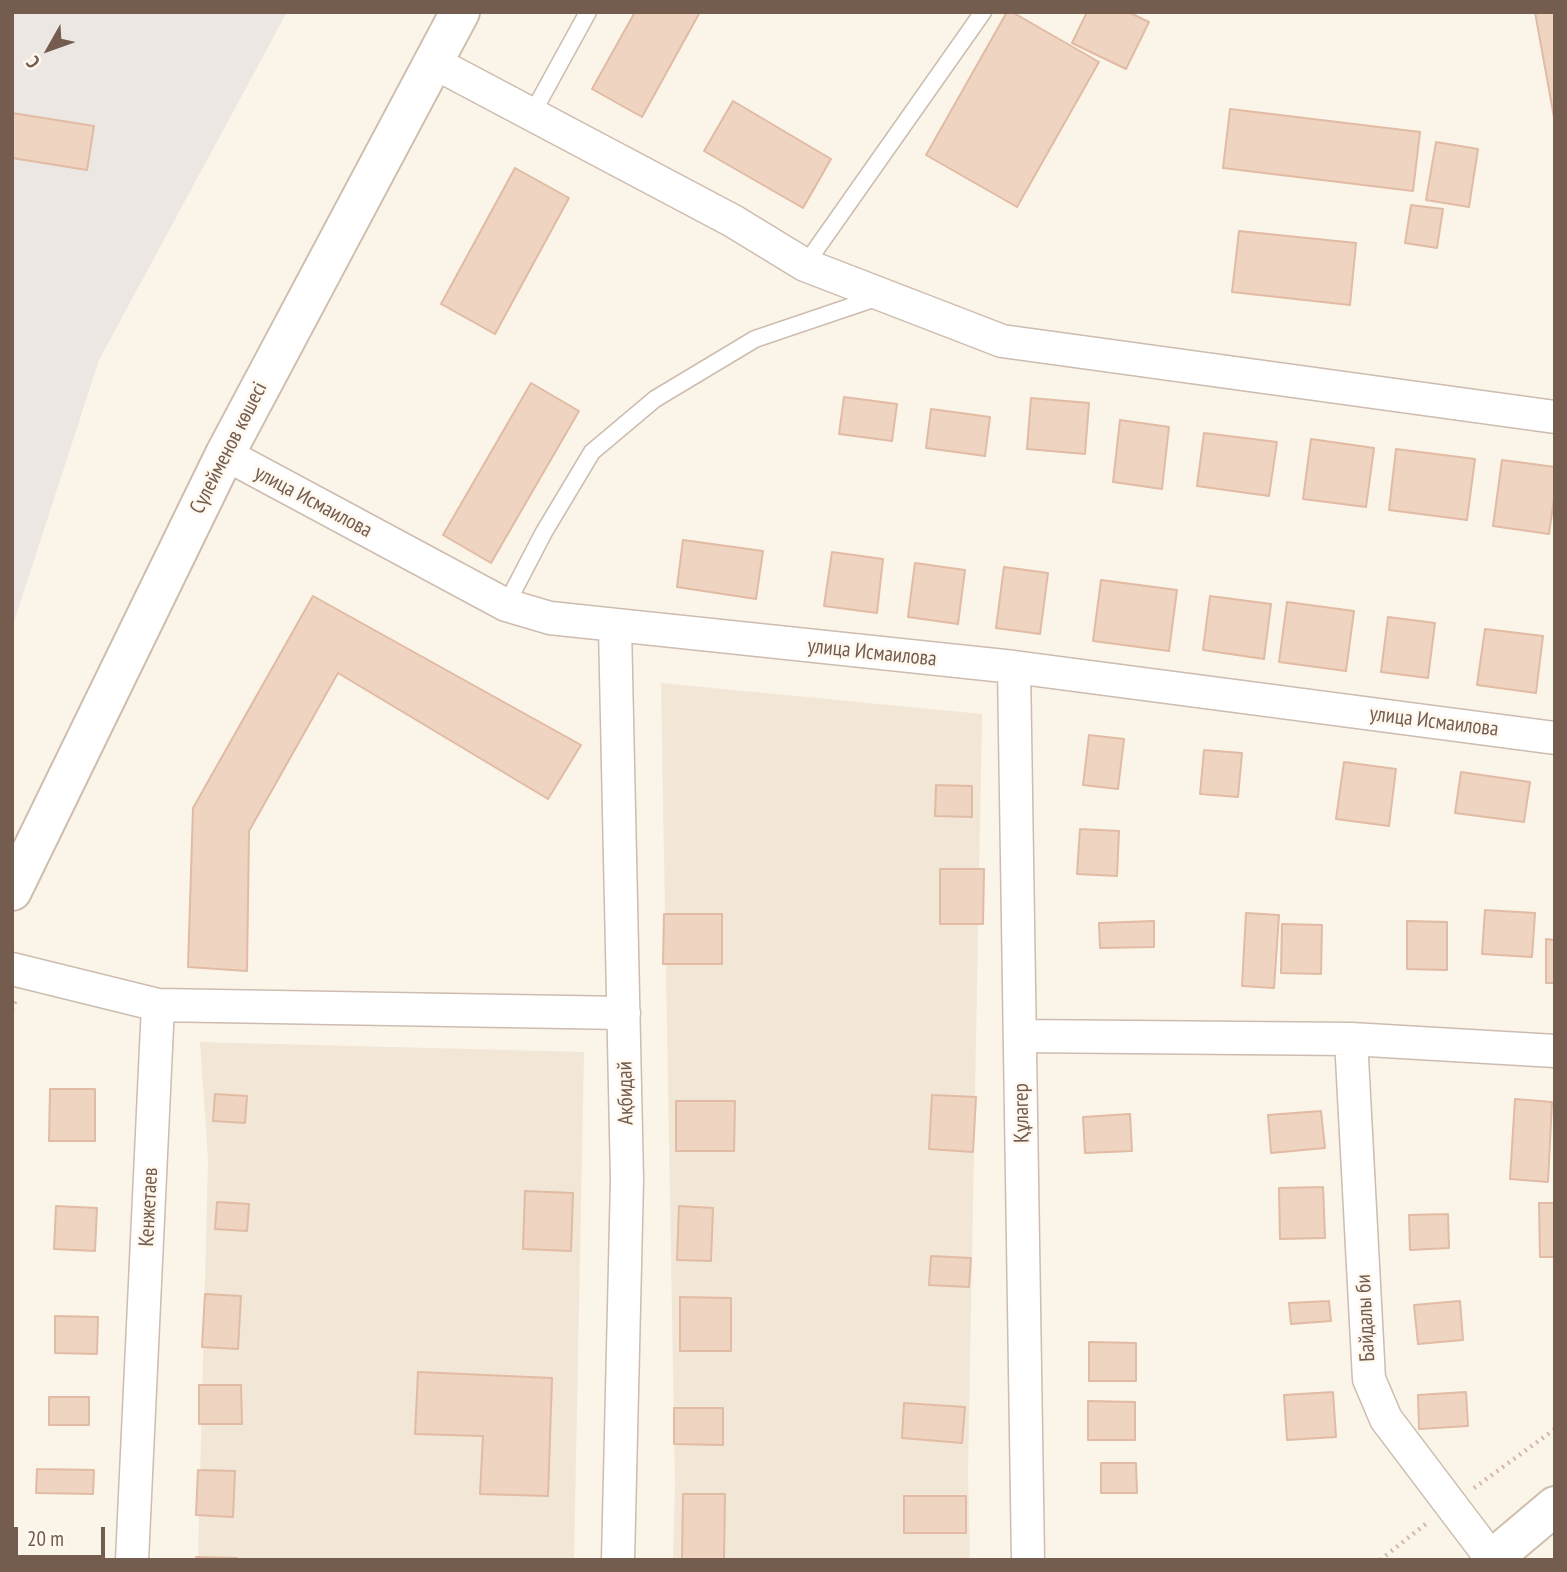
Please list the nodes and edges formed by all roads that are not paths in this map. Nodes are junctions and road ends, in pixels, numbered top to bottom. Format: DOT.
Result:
graph roads {
  1 [pos="460,12"];
  2 [pos="588,12"];
  3 [pos="983,12"];
  4 [pos="433,62"];
  5 [pos="532,114"];
  6 [pos="805,265"];
  7 [pos="883,295"];
  8 [pos="1555,417"];
  9 [pos="225,454"];
  10 [pos="506,605"];
  11 [pos="615,626"];
  12 [pos="1014,667"];
  13 [pos="1555,738"];
  14 [pos="12,891"];
  15 [pos="12,969"];
  16 [pos="158,1005"];
  17 [pos="624,1013"];
  18 [pos="1021,1036"];
  19 [pos="1351,1039"];
  20 [pos="1555,1051"];
  21 [pos="1555,1506"];
  22 [pos="132,1560"];
  23 [pos="618,1560"];
  24 [pos="1028,1560"];
  25 [pos="1491,1560"];
  1 -- 4 [label="street, Сүлейменов көшесі"];
  2 -- 5 [label="lane"];
  3 -- 6 [label="lane"];
  4 -- 5 [label="street"];
  4 -- 9 [label="street, Сүлейменов көшесі"];
  5 -- 6 [label="street"];
  6 -- 7 [label="street"];
  7 -- 8 [label="street"];
  7 -- 10 [label="lane"];
  9 -- 10 [label="street, улица Исмаилова"];
  9 -- 14 [label="street, Сүлейменов көшесі"];
  10 -- 11 [label="street, улица Исмаилова"];
  11 -- 12 [label="street, улица Исмаилова"];
  11 -- 17 [label="street, Ақбидай"];
  12 -- 13 [label="street, улица Исмаилова"];
  12 -- 18 [label="street, Құлагер"];
  15 -- 16 [label="street"];
  16 -- 17 [label="street"];
  16 -- 22 [label="street, Кенжетаев"];
  17 -- 23 [label="street, Ақбидай"];
  18 -- 19 [label="street"];
  18 -- 24 [label="street, Құлагер"];
  19 -- 20 [label="street"];
  19 -- 25 [label="street, Байдалы би"];
  21 -- 25 [label="street"];
}
